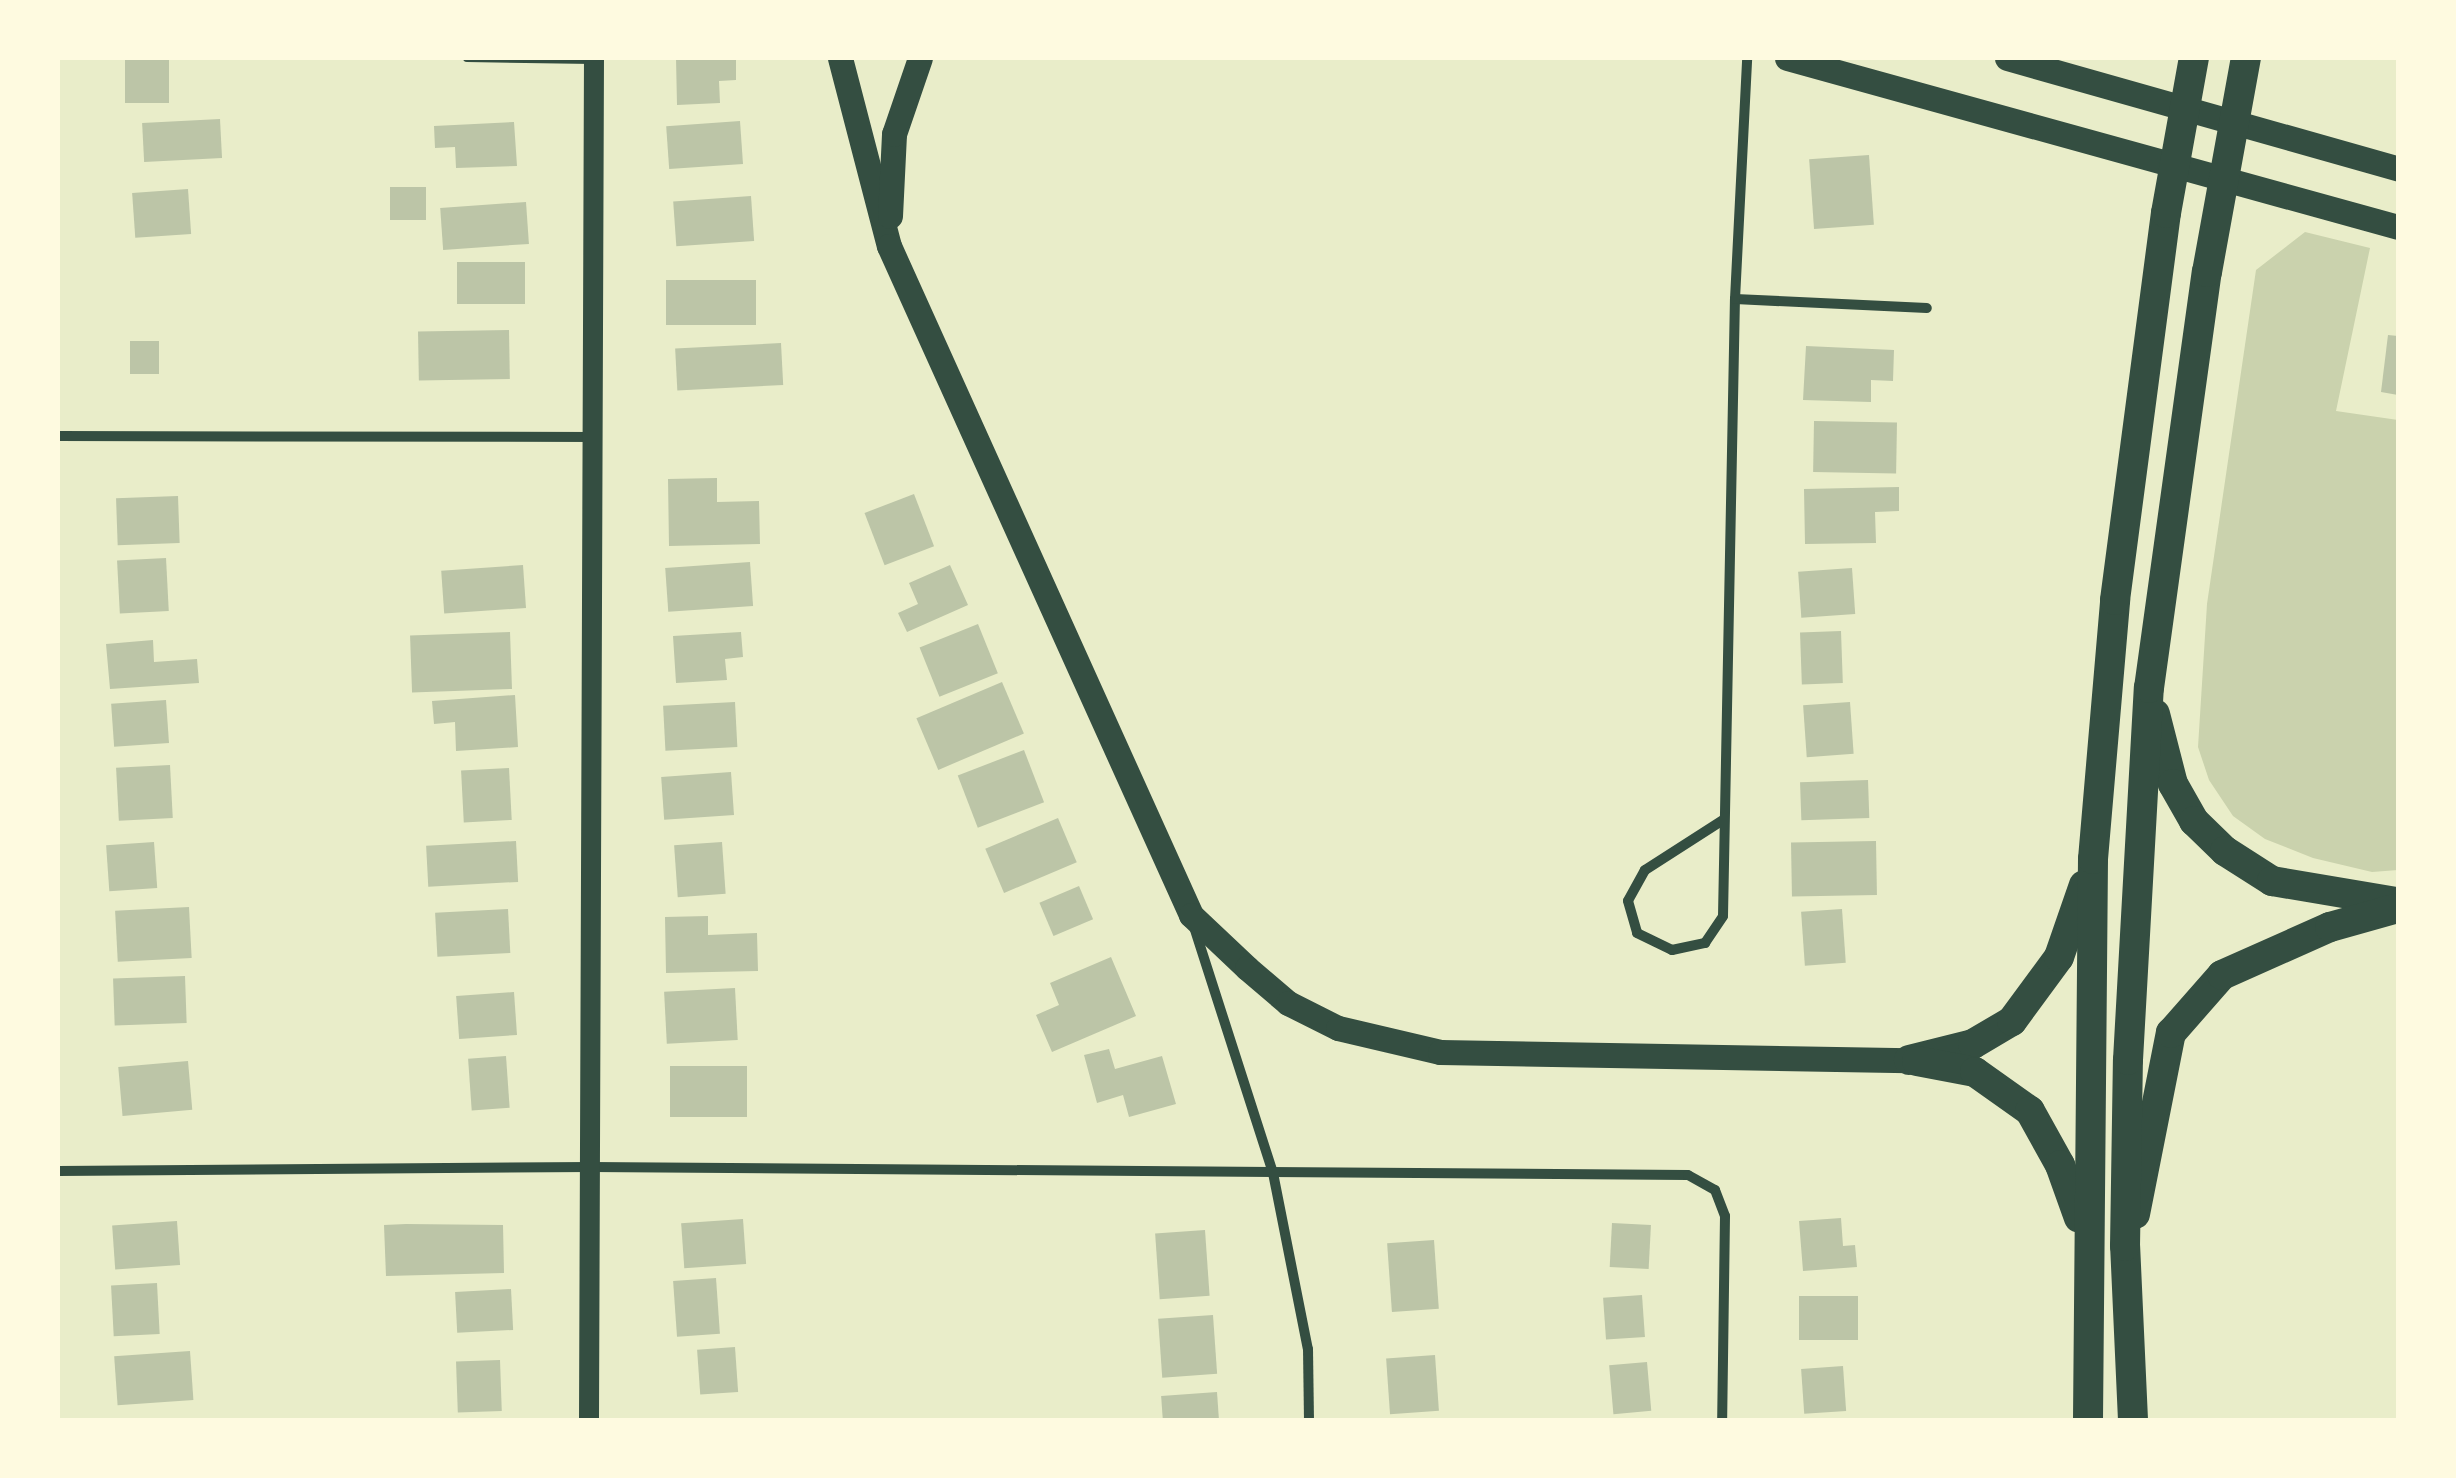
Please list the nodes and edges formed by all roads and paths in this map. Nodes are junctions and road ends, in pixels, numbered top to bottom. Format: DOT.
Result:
graph roads {
  1 [pos="468,58"];
  2 [pos="840,58"];
  3 [pos="920,58"];
  4 [pos="1747,58"];
  5 [pos="1787,58"];
  6 [pos="2007,58"];
  7 [pos="2194,58"];
  8 [pos="2246,58"];
  9 [pos="594,59"];
  10 [pos="2398,170"];
  11 [pos="2398,227"];
  12 [pos="889,246"];
  13 [pos="1734,299"];
  14 [pos="1927,308"];
  15 [pos="58,436"];
  16 [pos="596,438"];
  17 [pos="2149,688"];
  18 [pos="1723,820"];
  19 [pos="2092,859"];
  20 [pos="2398,906"];
  21 [pos="1190,915"];
  22 [pos="1909,1060"];
  23 [pos="591,1167"];
  24 [pos="58,1171"];
  25 [pos="1273,1174"];
  26 [pos="2085,1236"];
  27 [pos="2126,1246"];
  28 [pos="588,1420"];
  29 [pos="1310,1420"];
  30 [pos="1722,1420"];
  31 [pos="2088,1420"];
  32 [pos="2133,1420"];
  1 -- 9 [label="lane"];
  2 -- 12 [label="main road"];
  3 -- 12 [label="main road"];
  4 -- 13 [label="street"];
  5 -- 11 [label="main road"];
  6 -- 10 [label="main road"];
  7 -- 19 [label="highway"];
  8 -- 17 [label="highway"];
  9 -- 16 [label="main road"];
  12 -- 21 [label="main road"];
  13 -- 14 [label="street"];
  13 -- 18 [label="street"];
  15 -- 16 [label="street"];
  16 -- 23 [label="main road"];
  17 -- 20 [label="highway"];
  17 -- 27 [label="highway"];
  18 -- 18 [label="street"];
  19 -- 22 [label="highway"];
  19 -- 26 [label="highway"];
  20 -- 27 [label="highway"];
  21 -- 22 [label="main road"];
  21 -- 25 [label="street"];
  22 -- 26 [label="highway"];
  23 -- 24 [label="street"];
  23 -- 25 [label="street"];
  23 -- 28 [label="main road"];
  25 -- 29 [label="street"];
  25 -- 30 [label="street"];
  26 -- 31 [label="highway"];
  27 -- 32 [label="highway"];
}
